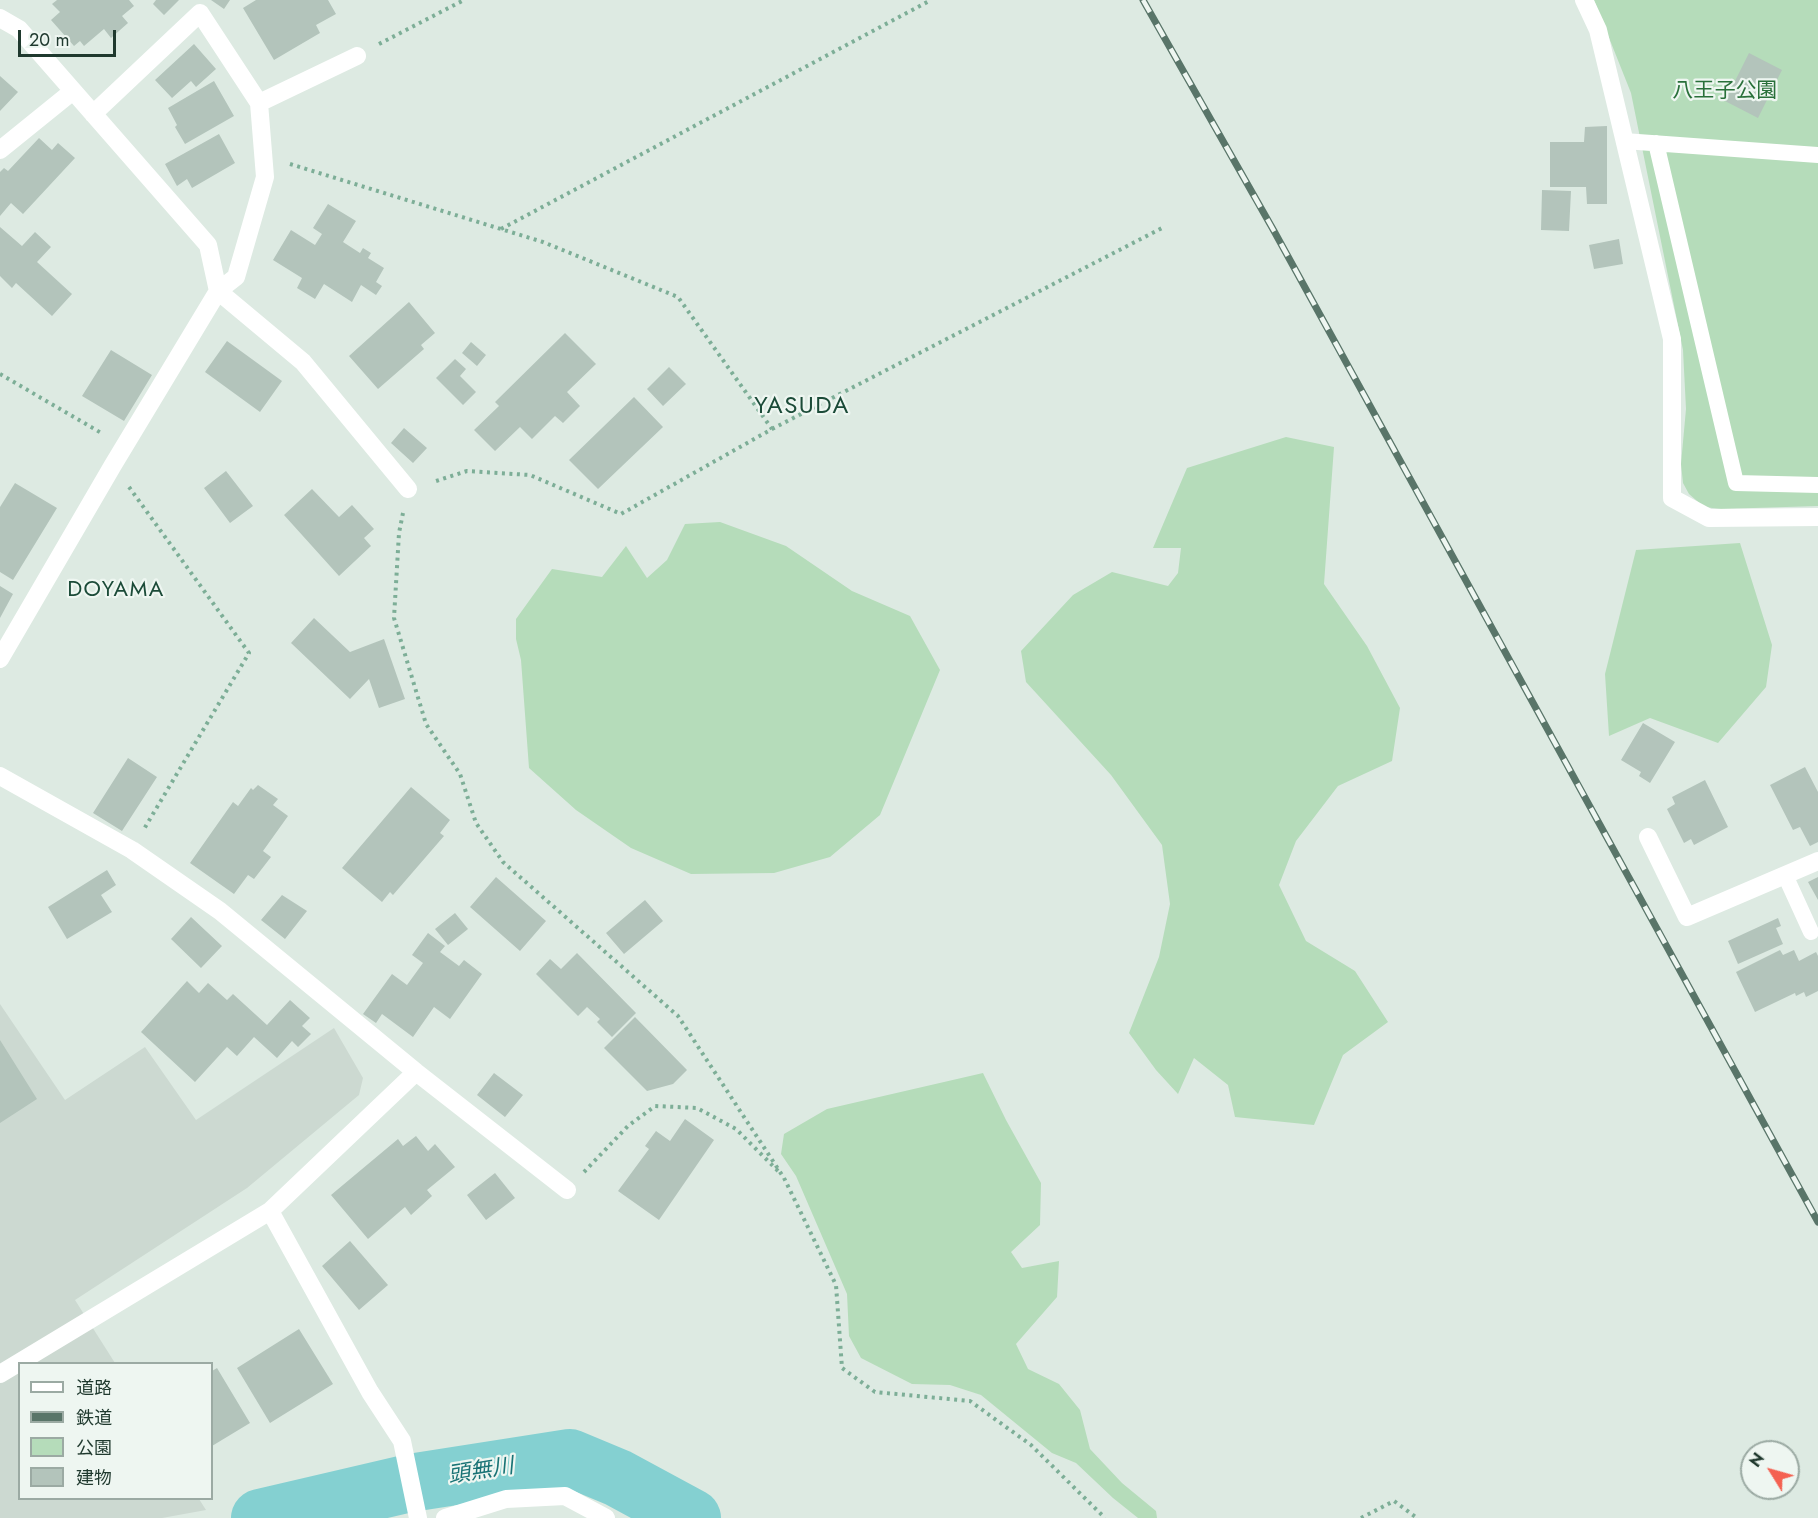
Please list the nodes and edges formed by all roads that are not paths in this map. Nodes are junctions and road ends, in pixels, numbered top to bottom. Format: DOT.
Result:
graph roads {
  1 [pos="1584,0"];
  2 [pos="0,18"];
  3 [pos="357,56"];
  4 [pos="73,91"];
  5 [pos="259,103"];
  6 [pos="93,114"];
  7 [pos="1624,141"];
  8 [pos="1656,143"];
  9 [pos="0,150"];
  10 [pos="1818,155"];
  11 [pos="218,291"];
  12 [pos="1818,485"];
  13 [pos="408,489"];
  14 [pos="1818,517"];
  15 [pos="0,659"];
  16 [pos="0,776"];
  17 [pos="1648,837"];
  18 [pos="1818,861"];
  19 [pos="1785,875"];
  20 [pos="1811,932"];
  21 [pos="416,1072"];
  22 [pos="567,1190"];
  23 [pos="270,1211"];
  24 [pos="20,1362"];
  25 [pos="18,1363"];
  26 [pos="0,1374"];
  27 [pos="417,1511"];
  28 [pos="445,1518"];
  29 [pos="606,1518"];
  1 -- 7 [label="street"];
  2 -- 4 [label="street"];
  3 -- 5 [label="street"];
  4 -- 6 [label="street"];
  4 -- 9 [label="street"];
  5 -- 6 [label="street"];
  5 -- 11 [label="street"];
  6 -- 11 [label="street"];
  7 -- 8 [label="lane"];
  7 -- 14 [label="street"];
  8 -- 10 [label="lane"];
  8 -- 12 [label="lane"];
  11 -- 13 [label="street"];
  11 -- 15 [label="street"];
  16 -- 21 [label="street"];
  17 -- 19 [label="street"];
  18 -- 19 [label="street"];
  19 -- 20 [label="lane"];
  21 -- 22 [label="street"];
  21 -- 23 [label="street"];
  23 -- 24 [label="street"];
  23 -- 27 [label="street"];
  25 -- 26 [label="street"];
  28 -- 29 [label="street"];
}
